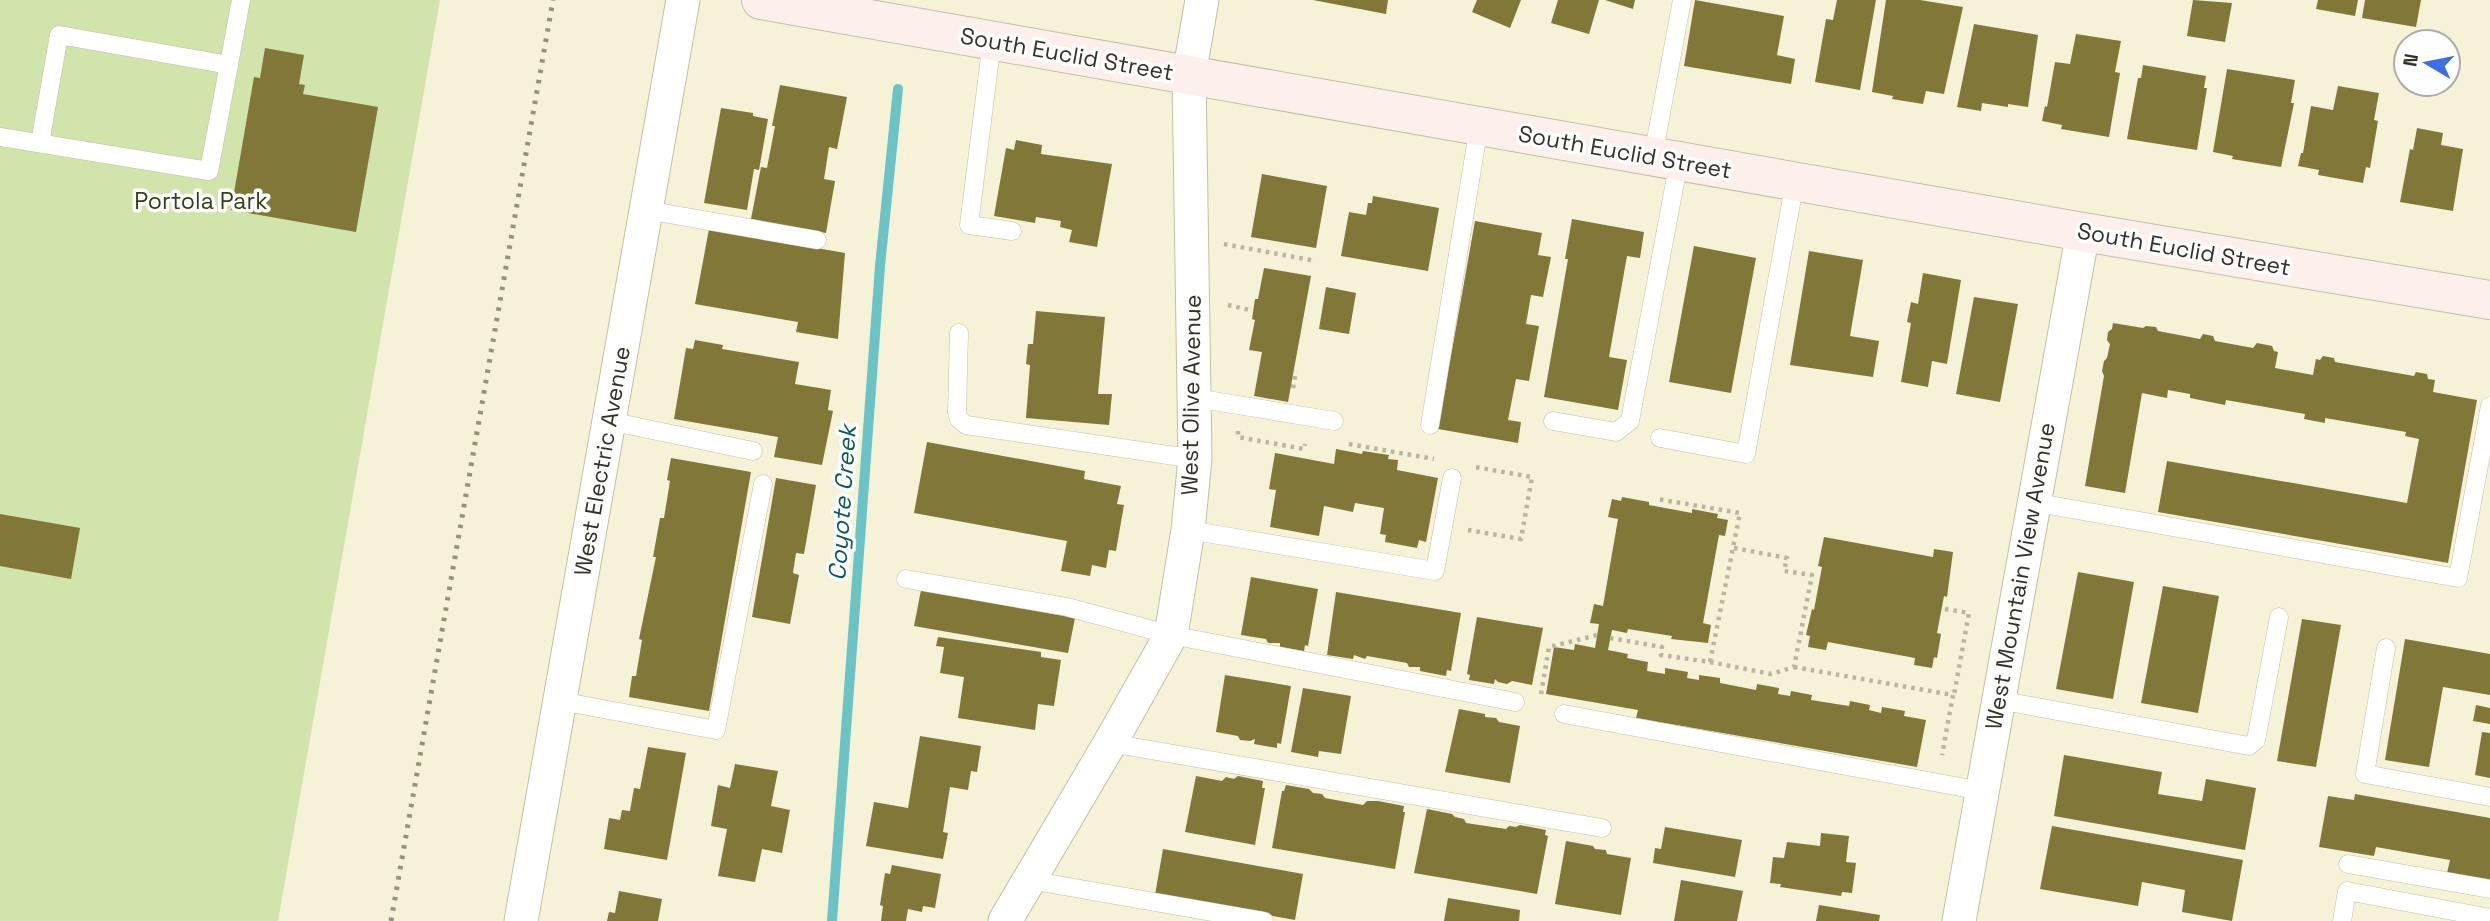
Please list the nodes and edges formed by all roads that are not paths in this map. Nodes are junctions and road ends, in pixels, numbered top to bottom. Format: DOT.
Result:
graph roads {
  1 [pos="241,0"];
  2 [pos="683,0"];
  3 [pos="761,0"];
  4 [pos="1202,0"];
  5 [pos="1682,0"];
  6 [pos="992,41"];
  7 [pos="229,65"];
  8 [pos="1189,75"];
  9 [pos="1479,126"];
  10 [pos="0,136"];
  11 [pos="40,143"];
  12 [pos="1666,159"];
  13 [pos="1795,181"];
  14 [pos="646,209"];
  15 [pos="1012,231"];
  16 [pos="2083,232"];
  17 [pos="817,240"];
  18 [pos="2490,300"];
  19 [pos="959,332"];
  20 [pos="1195,398"];
  21 [pos="2490,406"];
  22 [pos="609,421"];
  23 [pos="1334,421"];
  24 [pos="1553,421"];
  25 [pos="1430,425"];
  26 [pos="1660,438"];
  27 [pos="753,451"];
  28 [pos="1195,459"];
  29 [pos="1452,478"];
  30 [pos="763,484"];
  31 [pos="2033,502"];
  32 [pos="1188,530"];
  33 [pos="906,579"];
  34 [pos="2279,617"];
  35 [pos="1171,635"];
  36 [pos="2386,648"];
  37 [pos="1998,700"];
  38 [pos="560,701"];
  39 [pos="1515,702"];
  40 [pos="1564,714"];
  41 [pos="1111,743"];
  42 [pos="1982,791"];
  43 [pos="2490,797"];
  44 [pos="1602,828"];
  45 [pos="2348,864"];
  46 [pos="1029,880"];
  47 [pos="2490,889"];
  48 [pos="2490,918"];
  49 [pos="521,921"];
  50 [pos="1005,921"];
  51 [pos="1264,921"];
  52 [pos="1959,921"];
  53 [pos="2342,921"];
  1 -- 7 [label="lane"];
  2 -- 14 [label="street, West Electric Avenue"];
  3 -- 6 [label="main road, South Euclid Street"];
  4 -- 8 [label="street, West Olive Avenue"];
  5 -- 12 [label="lane"];
  6 -- 8 [label="main road, South Euclid Street"];
  6 -- 15 [label="lane"];
  7 -- 11 [label="lane"];
  7 -- 11 [label="lane"];
  8 -- 9 [label="main road, South Euclid Street"];
  8 -- 20 [label="street, West Olive Avenue"];
  9 -- 12 [label="main road, South Euclid Street"];
  9 -- 25 [label="lane"];
  10 -- 11 [label="lane"];
  12 -- 13 [label="main road, South Euclid Street"];
  12 -- 24 [label="lane"];
  13 -- 16 [label="main road, South Euclid Street"];
  13 -- 26 [label="lane"];
  14 -- 17 [label="lane"];
  14 -- 22 [label="street, West Electric Avenue"];
  16 -- 18 [label="main road, South Euclid Street"];
  16 -- 31 [label="street, West Mountain View Avenue"];
  19 -- 28 [label="lane"];
  20 -- 23 [label="lane"];
  20 -- 28 [label="street, West Olive Avenue"];
  21 -- 31 [label="lane"];
  22 -- 27 [label="lane"];
  22 -- 38 [label="street, West Electric Avenue"];
  28 -- 32 [label="street, West Olive Avenue"];
  29 -- 32 [label="lane"];
  30 -- 38 [label="lane"];
  31 -- 37 [label="street, West Mountain View Avenue"];
  32 -- 35 [label="street, West Olive Avenue"];
  33 -- 35 [label="lane"];
  34 -- 37 [label="lane"];
  35 -- 39 [label="lane"];
  35 -- 41 [label="street, West Olive Avenue"];
  36 -- 43 [label="lane"];
  37 -- 42 [label="street, West Mountain View Avenue"];
  38 -- 49 [label="street, West Electric Avenue"];
  40 -- 42 [label="lane"];
  41 -- 44 [label="lane"];
  41 -- 46 [label="street, West Olive Avenue"];
  42 -- 52 [label="street, West Mountain View Avenue"];
  45 -- 47 [label="lane"];
  46 -- 50 [label="street, West Olive Avenue"];
  46 -- 51 [label="lane"];
  48 -- 53 [label="lane"];
}
